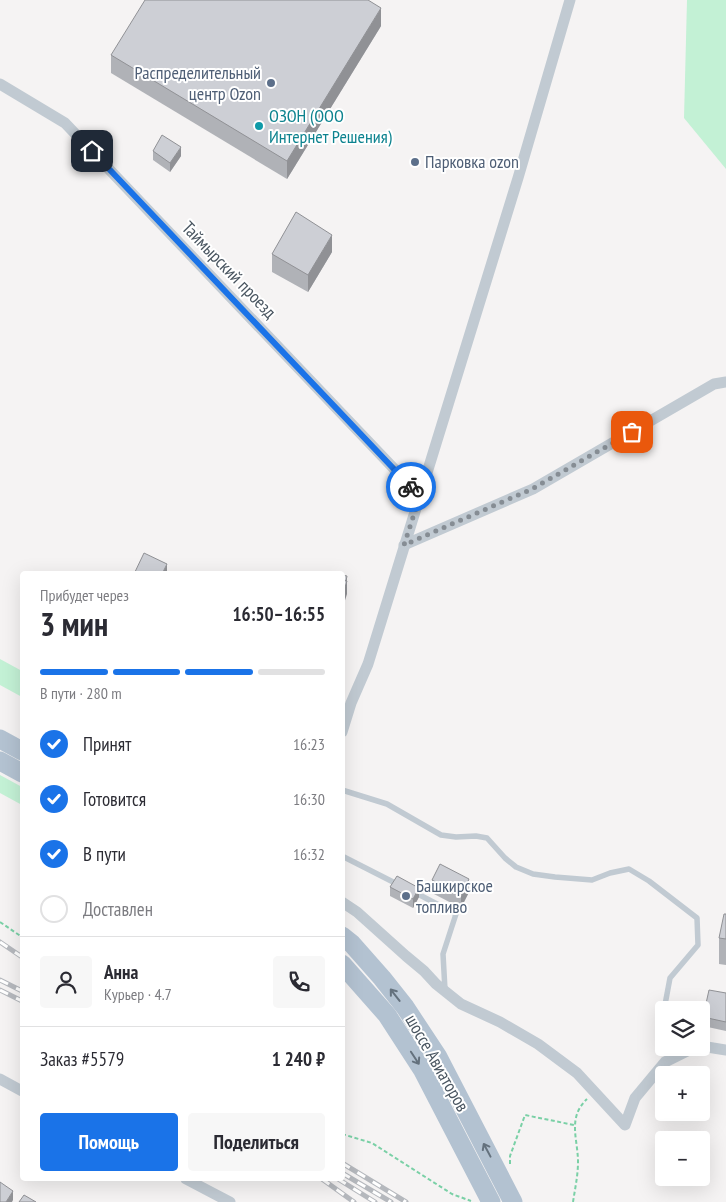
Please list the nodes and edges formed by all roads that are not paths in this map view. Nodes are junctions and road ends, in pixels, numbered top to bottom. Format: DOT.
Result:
graph roads {
  1 [pos="570,0"];
  2 [pos="0,84"];
  3 [pos="726,382"];
  4 [pos="420,496"];
  5 [pos="404,545"];
  6 [pos="345,722"];
  7 [pos="0,739"];
  8 [pos="20,749"];
  9 [pos="0,761"];
  10 [pos="20,772"];
  11 [pos="345,791"];
  12 [pos="345,858"];
  13 [pos="345,904"];
  14 [pos="345,938"];
  15 [pos="345,967"];
  16 [pos="445,991"];
  17 [pos="666,1001"];
  18 [pos="710,1047"];
  19 [pos="726,1050"];
  20 [pos="676,1056"];
  21 [pos="0,1079"];
  22 [pos="20,1090"];
  23 [pos="190,1181"];
  24 [pos="511,1198"];
  25 [pos="483,1200"];
  26 [pos="230,1202"];
  1 -- 4 [label="street"];
  2 -- 4 [label="street, Таймырский проезд"];
  3 -- 5 [label="street"];
  4 -- 5 [label="street"];
  5 -- 6 [label="street"];
  7 -- 8 [label="main road"];
  9 -- 10 [label="main road"];
  11 -- 17 [label="lane"];
  12 -- 16 [label="lane"];
  13 -- 16 [label="street"];
  24 -- 14 [label="main road, шоссе Авиаторов, one-way"];
  15 -- 25 [label="main road, шоссе Авиаторов, one-way"];
  16 -- 20 [label="street"];
  18 -- 19 [label="street"];
  21 -- 22 [label="street"];
  23 -- 26 [label="street"];
}
